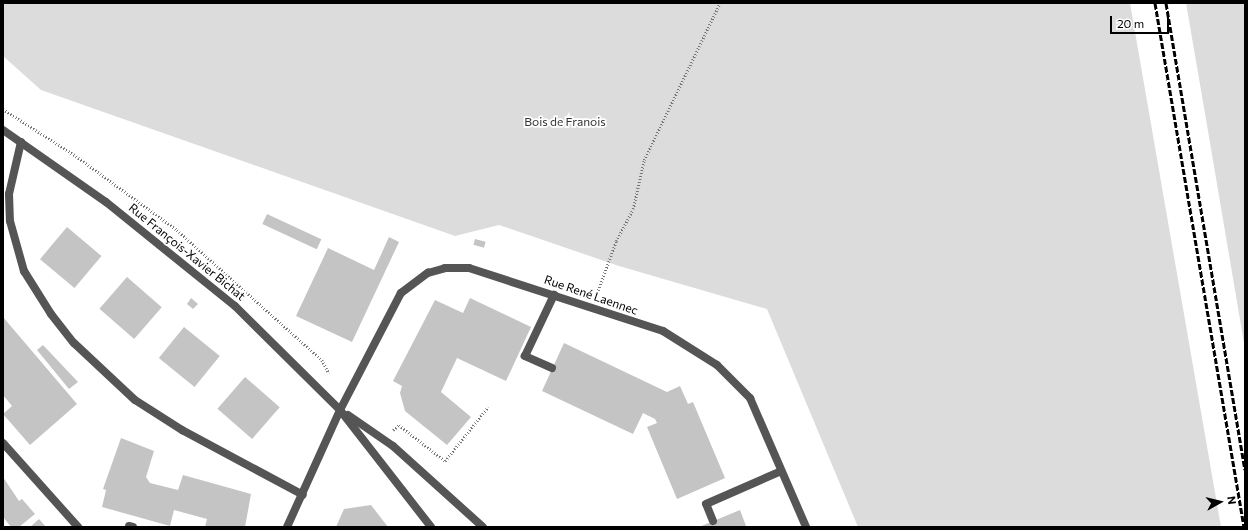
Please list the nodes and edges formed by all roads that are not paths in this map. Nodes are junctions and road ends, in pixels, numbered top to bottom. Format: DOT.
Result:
graph roads {
  1 [pos="3,130"];
  2 [pos="21,142"];
  3 [pos="554,295"];
  4 [pos="552,368"];
  5 [pos="340,410"];
  6 [pos="3,443"];
  7 [pos="781,471"];
  8 [pos="303,495"];
  9 [pos="713,521"];
  10 [pos="78,527"];
  11 [pos="287,527"];
  12 [pos="431,527"];
  13 [pos="484,527"];
  14 [pos="806,527"];
  1 -- 2 [label="street, Rue François-Xavier Bichat"];
  2 -- 5 [label="street, Rue François-Xavier Bichat"];
  2 -- 8 [label="street"];
  3 -- 4 [label="street"];
  3 -- 5 [label="street, Rue René Laennec"];
  3 -- 7 [label="street, Rue René Laennec"];
  5 -- 8 [label="street, Rue René Laennec"];
  5 -- 12 [label="street"];
  5 -- 13 [label="street"];
  6 -- 10 [label="street"];
  7 -- 9 [label="street"];
  7 -- 14 [label="street, Rue René Laennec"];
  8 -- 11 [label="street, Rue René Laennec"];
}
